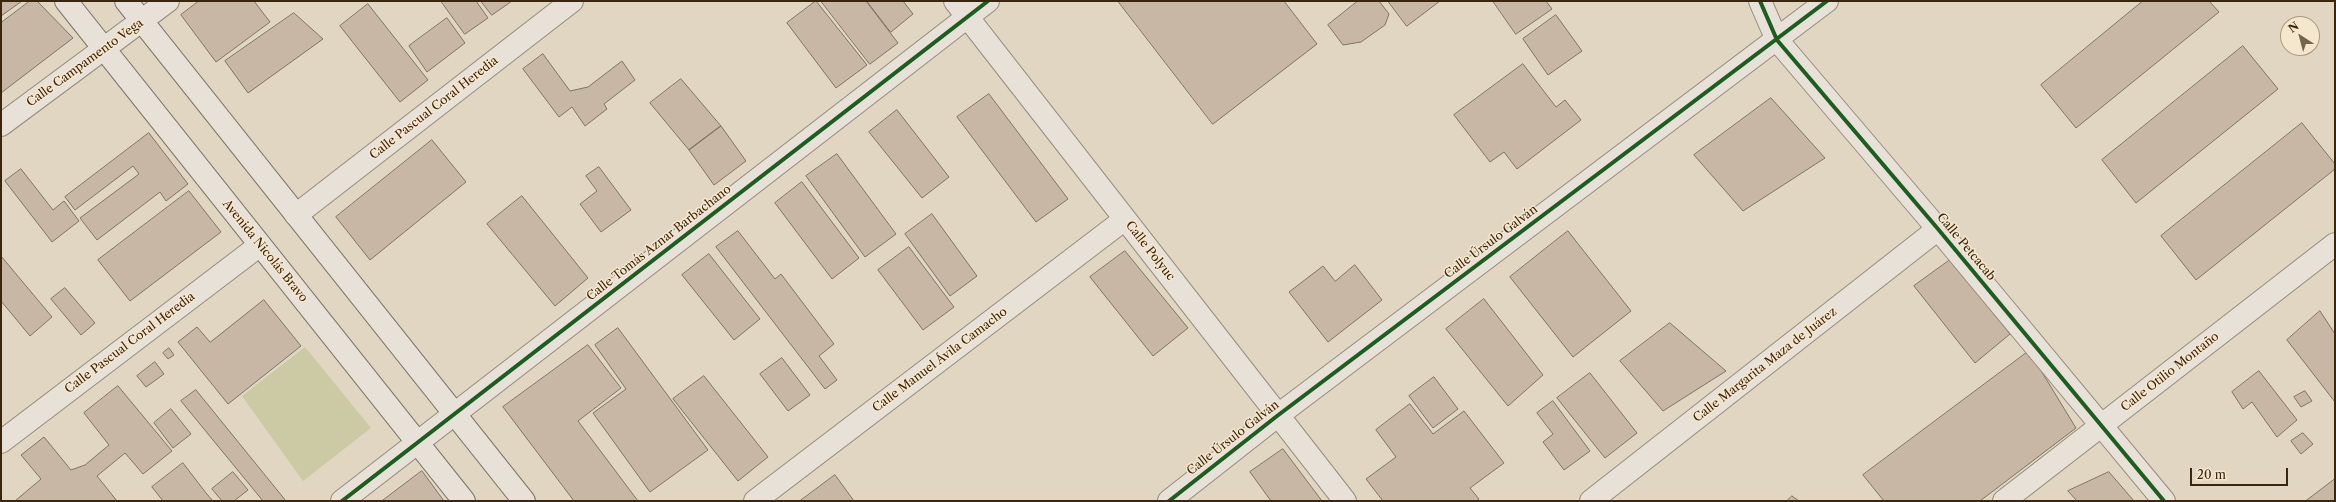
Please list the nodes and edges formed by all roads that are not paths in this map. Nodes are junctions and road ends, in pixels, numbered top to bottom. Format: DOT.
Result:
graph roads {
  1 [pos="66,1"];
  2 [pos="126,1"];
  3 [pos="168,1"];
  4 [pos="572,1"];
  5 [pos="988,1"];
  6 [pos="1760,1"];
  7 [pos="1827,1"];
  8 [pos="961,9"];
  9 [pos="142,21"];
  10 [pos="1777,40"];
  11 [pos="104,49"];
  12 [pos="1,125"];
  13 [pos="296,216"];
  14 [pos="1125,219"];
  15 [pos="1938,229"];
  16 [pos="2335,244"];
  17 [pos="260,245"];
  18 [pos="454,414"];
  19 [pos="1277,416"];
  20 [pos="2102,426"];
  21 [pos="1,442"];
  22 [pos="417,442"];
  23 [pos="342,501"];
  24 [pos="464,501"];
  25 [pos="524,501"];
  26 [pos="755,501"];
  27 [pos="1169,501"];
  28 [pos="1345,501"];
  29 [pos="1591,501"];
  30 [pos="2004,501"];
  31 [pos="2164,501"];
  1 -- 11 [label="street, Avenida Nicolás Bravo"];
  2 -- 9 [label="street"];
  3 -- 9 [label="street, Calle Campamento Vega"];
  4 -- 13 [label="street, Calle Pascual Coral Heredia"];
  5 -- 8 [label="street, Calle Tomás Aznar Barbachano"];
  6 -- 10 [label="street, Calle Petcacab"];
  7 -- 10 [label="street, Calle Úrsulo Galván"];
  8 -- 14 [label="street, Calle Polyuc"];
  8 -- 18 [label="street, Calle Tomás Aznar Barbachano"];
  9 -- 11 [label="street, Calle Campamento Vega"];
  9 -- 13 [label="street"];
  10 -- 15 [label="street, Calle Petcacab"];
  10 -- 19 [label="street, Calle Úrsulo Galván"];
  11 -- 12 [label="street, Calle Campamento Vega"];
  11 -- 17 [label="street, Avenida Nicolás Bravo"];
  13 -- 18 [label="street"];
  14 -- 19 [label="street, Calle Polyuc"];
  14 -- 26 [label="street, Calle Manuel Ávila Camacho"];
  15 -- 20 [label="street, Calle Petcacab"];
  15 -- 29 [label="street, Calle Margarita Maza de Juárez"];
  16 -- 20 [label="street, Calle Otilio Montaño"];
  17 -- 21 [label="street, Calle Pascual Coral Heredia"];
  17 -- 22 [label="street, Avenida Nicolás Bravo"];
  18 -- 22 [label="street, Calle Tomás Aznar Barbachano"];
  18 -- 25 [label="street"];
  19 -- 27 [label="street, Calle Úrsulo Galván"];
  19 -- 28 [label="street, Calle Polyuc"];
  20 -- 30 [label="street, Calle Otilio Montaño"];
  20 -- 31 [label="street, Calle Petcacab"];
  22 -- 23 [label="street, Calle Tomás Aznar Barbachano"];
  22 -- 24 [label="street, Avenida Nicolás Bravo"];
}
